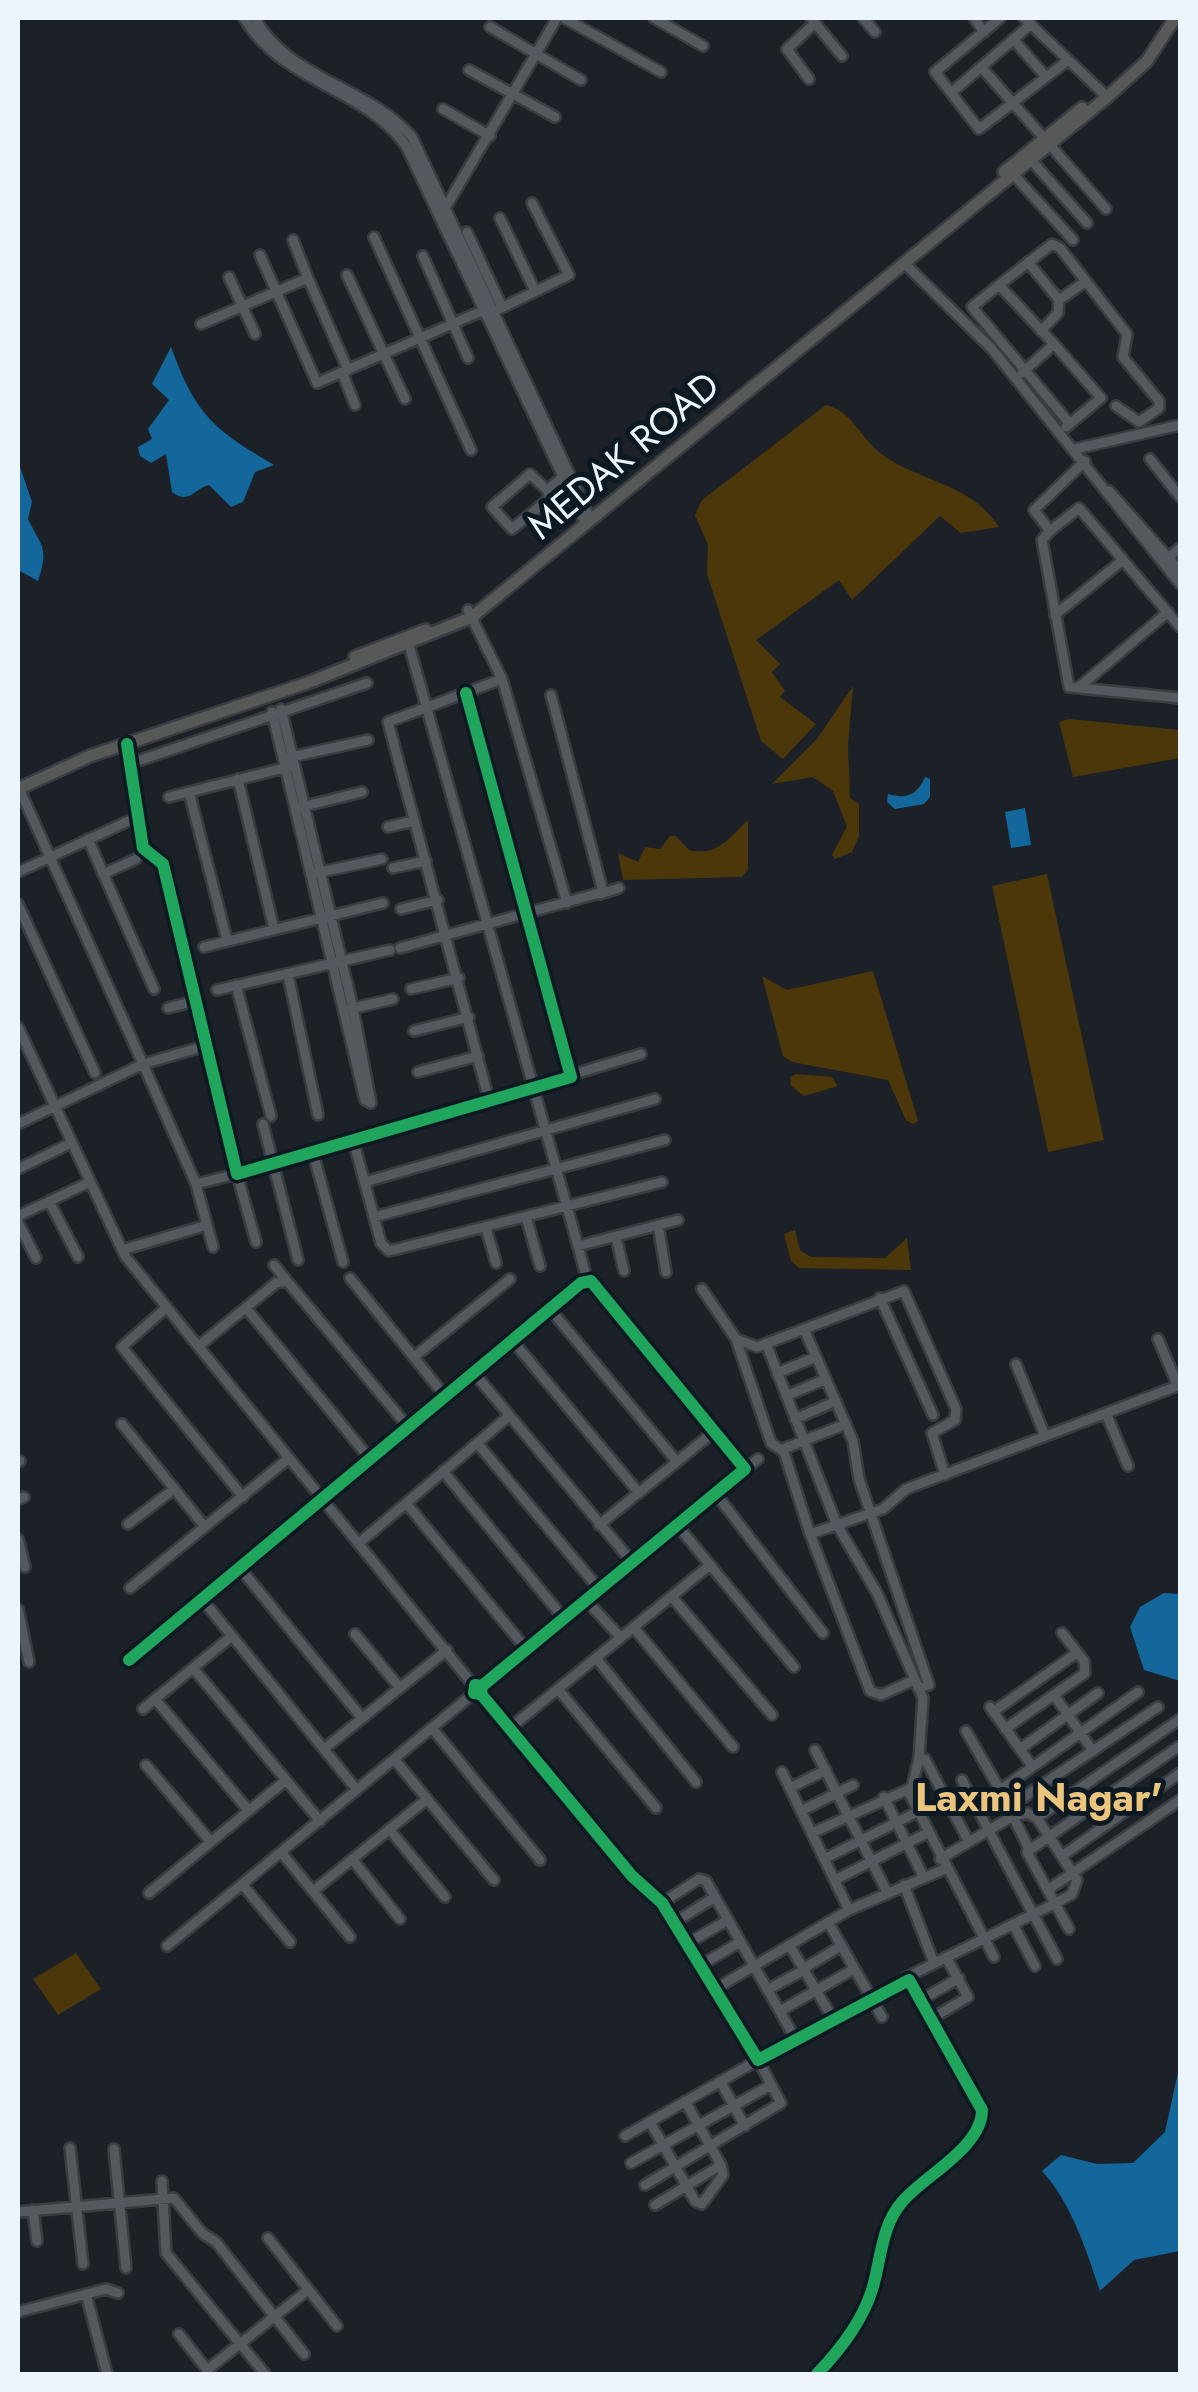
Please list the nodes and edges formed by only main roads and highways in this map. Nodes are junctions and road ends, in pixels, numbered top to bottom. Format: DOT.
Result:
graph roads {
  1 [pos="1174,23"];
  2 [pos="1047,142"];
  3 [pos="861,294"];
  4 [pos="470,614"];
  5 [pos="18,786"];
  1 -- 2 [label="main road, MEDAK ROAD"];
  1 -- 2 [label="main road, MEDAK ROAD"];
  2 -- 3 [label="main road, MEDAK ROAD"];
  2 -- 3 [label="main road, MEDAK ROAD"];
  3 -- 4 [label="main road, MEDAK ROAD"];
  3 -- 4 [label="main road, MEDAK ROAD"];
  4 -- 5 [label="main road, MEDAK ROAD"];
  4 -- 5 [label="main road, MEDAK ROAD"];
}
